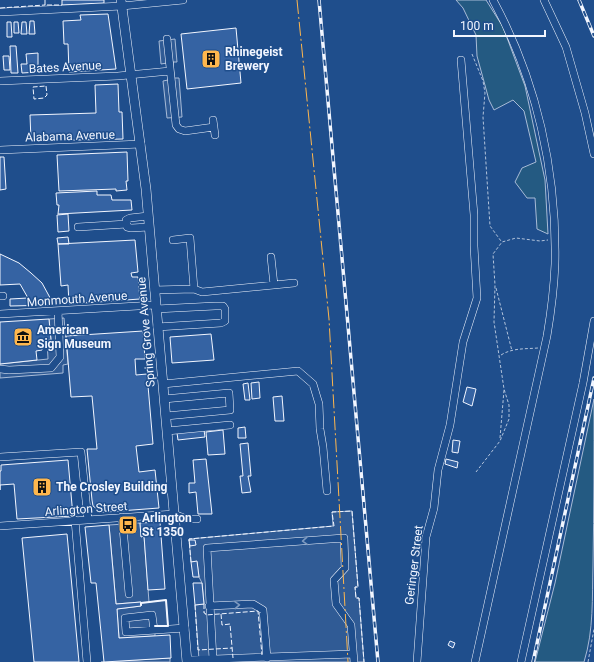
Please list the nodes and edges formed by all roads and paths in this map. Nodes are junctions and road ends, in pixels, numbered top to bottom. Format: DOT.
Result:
graph roads {
  1 [pos="183,0"];
  2 [pos="493,0"];
  3 [pos="544,0"];
  4 [pos="121,3"];
  5 [pos="0,12"];
  6 [pos="167,40"];
  7 [pos="472,54"];
  8 [pos="461,60"];
  9 [pos="170,71"];
  10 [pos="130,75"];
  11 [pos="0,81"];
  12 [pos="214,127"];
  13 [pos="141,144"];
  14 [pos="0,150"];
  15 [pos="594,154"];
  16 [pos="148,216"];
  17 [pos="127,224"];
  18 [pos="78,227"];
  19 [pos="149,227"];
  20 [pos="554,239"];
  21 [pos="173,240"];
  22 [pos="502,242"];
  23 [pos="271,256"];
  24 [pos="294,283"];
  25 [pos="274,285"];
  26 [pos="495,286"];
  27 [pos="194,289"];
  28 [pos="154,290"];
  29 [pos="156,307"];
  30 [pos="58,311"];
  31 [pos="0,314"];
  32 [pos="594,321"];
  33 [pos="157,327"];
  34 [pos="545,348"];
  35 [pos="512,351"];
  36 [pos="500,356"];
  37 [pos="0,369"];
  38 [pos="163,384"];
  39 [pos="504,389"];
  40 [pos="164,399"];
  41 [pos="166,416"];
  42 [pos="230,425"];
  43 [pos="167,431"];
  44 [pos="500,441"];
  45 [pos="0,457"];
  46 [pos="476,472"];
  47 [pos="327,491"];
  48 [pos="174,514"];
  49 [pos="122,517"];
  50 [pos="197,518"];
  51 [pos="75,520"];
  52 [pos="88,520"];
  53 [pos="0,526"];
  54 [pos="128,594"];
  55 [pos="209,606"];
  56 [pos="184,628"];
  57 [pos="594,629"];
  58 [pos="154,630"];
  59 [pos="353,654"];
  60 [pos="267,658"];
  61 [pos="309,659"];
  62 [pos="213,660"];
  63 [pos="187,661"];
  64 [pos="87,662"];
  65 [pos="354,662"];
  66 [pos="417,662"];
  67 [pos="475,662"];
  68 [pos="521,662"];
  69 [pos="588,662"];
  1 -- 4 [label="street"];
  2 -- 20 [label="street"];
  3 -- 15 [label="street"];
  4 -- 5 [label="street"];
  4 -- 10 [label="main road, Spring Grove Avenue"];
  6 -- 9 [label="street"];
  7 -- 22 [label="path"];
  8 -- 66 [label="street, Geringer Street"];
  9 -- 10 [label="street, Bates Avenue"];
  9 -- 12 [label="street"];
  10 -- 11 [label="street, Bates Avenue"];
  10 -- 13 [label="main road, Spring Grove Avenue"];
  13 -- 14 [label="street, Alabama Avenue"];
  13 -- 16 [label="main road, Spring Grove Avenue"];
  16 -- 17 [label="street"];
  16 -- 19 [label="main road, Spring Grove Avenue"];
  17 -- 18 [label="street"];
  17 -- 19 [label="street"];
  19 -- 28 [label="main road, Spring Grove Avenue"];
  20 -- 22 [label="path"];
  20 -- 34 [label="street"];
  21 -- 27 [label="street"];
  22 -- 26 [label="path"];
  23 -- 25 [label="street"];
  24 -- 25 [label="street"];
  25 -- 27 [label="street"];
  26 -- 35 [label="path"];
  26 -- 36 [label="path"];
  27 -- 28 [label="street"];
  28 -- 29 [label="main road, Spring Grove Avenue"];
  29 -- 30 [label="street, Monmouth Avenue"];
  29 -- 33 [label="main road, Spring Grove Avenue"];
  29 -- 33 [label="street, Monmouth Avenue"];
  30 -- 31 [label="street, Monmouth Avenue"];
  30 -- 37 [label="street"];
  32 -- 68 [label="street"];
  33 -- 38 [label="main road, Spring Grove Avenue"];
  34 -- 35 [label="path"];
  34 -- 67 [label="street"];
  35 -- 36 [label="path"];
  36 -- 39 [label="path"];
  38 -- 40 [label="main road, Spring Grove Avenue"];
  38 -- 47 [label="street"];
  39 -- 44 [label="path"];
  39 -- 44 [label="path"];
  40 -- 41 [label="main road, Spring Grove Avenue"];
  40 -- 41 [label="street"];
  41 -- 43 [label="main road, Spring Grove Avenue"];
  42 -- 43 [label="street"];
  43 -- 48 [label="main road, Spring Grove Avenue"];
  44 -- 46 [label="path"];
  45 -- 52 [label="street"];
  48 -- 49 [label="street, Arlington Street"];
  48 -- 50 [label="street, Arlington Street"];
  48 -- 56 [label="main road, Spring Grove Avenue"];
  49 -- 52 [label="street, Arlington Street"];
  49 -- 54 [label="street"];
  51 -- 52 [label="street, Arlington Street"];
  51 -- 53 [label="street, Arlington Street"];
  51 -- 64 [label="street"];
  59 -- 55 [label="street, one-way"];
  55 -- 60 [label="street, one-way"];
  55 -- 62 [label="street"];
  56 -- 58 [label="street"];
  56 -- 63 [label="main road, Spring Grove Avenue"];
  57 -- 69 [label="path"];
  59 -- 61 [label="street"];
  59 -- 65 [label="street"];
  60 -- 61 [label="street"];
  60 -- 62 [label="street"];
  62 -- 63 [label="street"];
}
